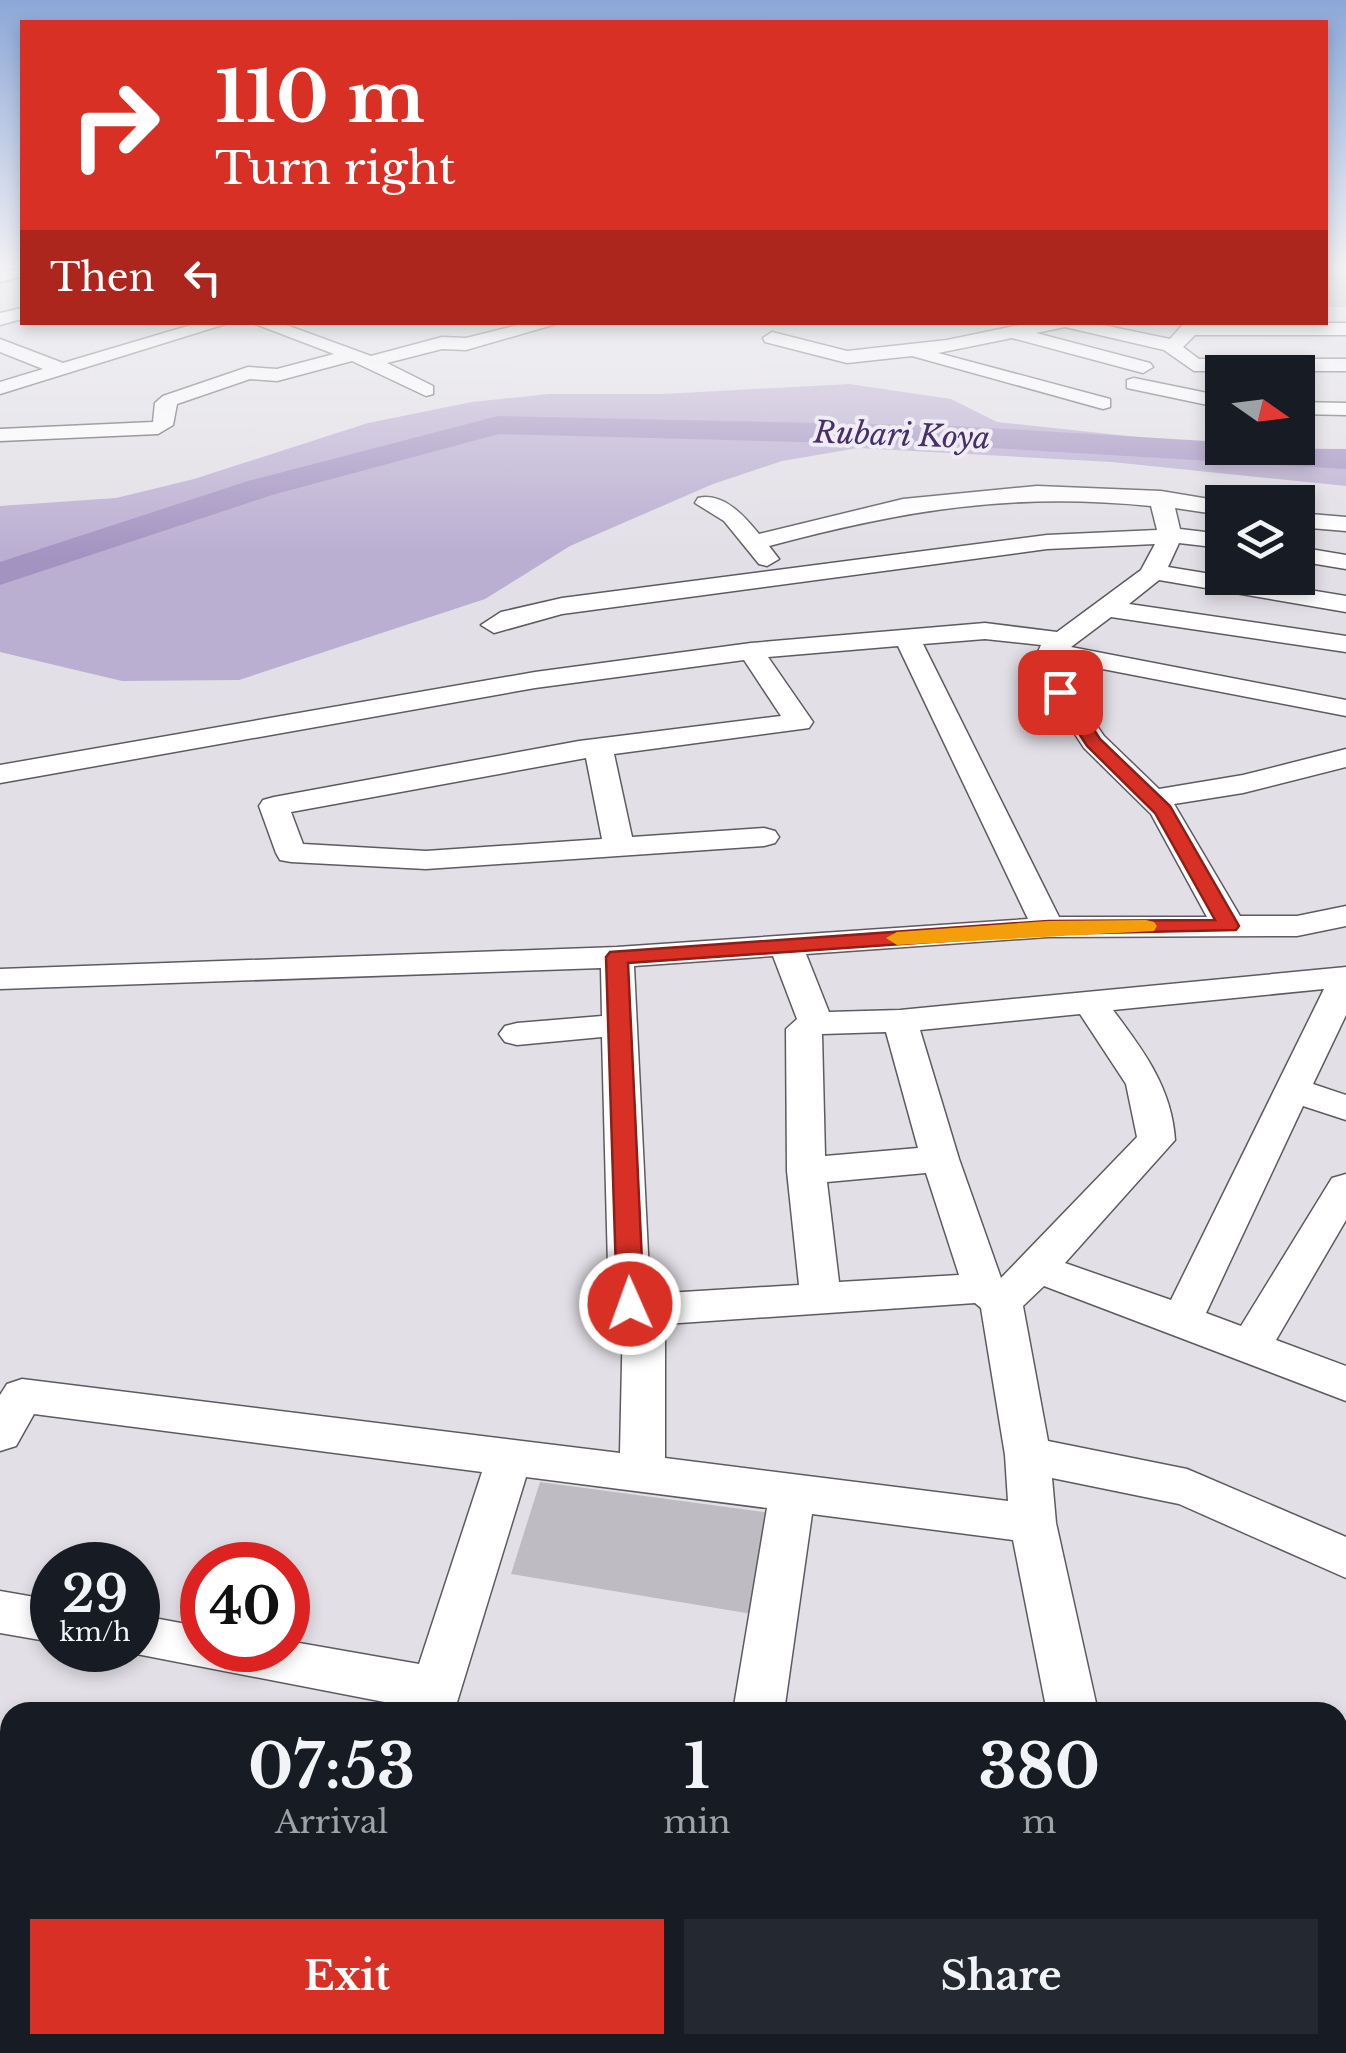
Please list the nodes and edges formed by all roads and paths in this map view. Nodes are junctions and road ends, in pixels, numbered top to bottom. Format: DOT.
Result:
graph roads {
  1 [pos="49,365"];
  2 [pos="79,365"];
  3 [pos="330,365"];
  4 [pos="374,365"];
  5 [pos="960,365"];
  6 [pos="1106,365"];
  7 [pos="1144,365"];
  8 [pos="1194,365"];
  9 [pos="1318,365"];
  10 [pos="1346,366"];
  11 [pos="1315,368"];
  12 [pos="62,370"];
  13 [pos="1138,376"];
  14 [pos="0,388"];
  15 [pos="426,390"];
  16 [pos="1205,397"];
  17 [pos="1315,408"];
  18 [pos="1346,409"];
  19 [pos="52,411"];
  20 [pos="102,432"];
  21 [pos="0,435"];
  22 [pos="1161,498"];
  23 [pos="706,503"];
  24 [pos="1205,505"];
  25 [pos="1315,521"];
  26 [pos="1346,524"];
  27 [pos="1169,536"];
  28 [pos="1205,539"];
  29 [pos="754,543"];
  30 [pos="1315,557"];
  31 [pos="1346,562"];
  32 [pos="1156,572"];
  33 [pos="783,579"];
  34 [pos="1346,604"];
  35 [pos="1110,609"];
  36 [pos="494,625"];
  37 [pos="906,637"];
  38 [pos="1346,644"];
  39 [pos="1055,646"];
  40 [pos="751,651"];
  41 [pos="1346,708"];
  42 [pos="598,748"];
  43 [pos="1346,758"];
  44 [pos="0,774"];
  45 [pos="1153,800"];
  46 [pos="764,837"];
  47 [pos="619,849"];
  48 [pos="1346,916"];
  49 [pos="1229,926"];
  50 [pos="1048,927"];
  51 [pos="786,946"];
  52 [pos="617,957"];
  53 [pos="1346,978"];
  54 [pos="0,979"];
  55 [pos="1090,1003"];
  56 [pos="900,1021"];
  57 [pos="816,1023"];
  58 [pos="619,1025"];
  59 [pos="517,1034"];
  60 [pos="1292,1090"];
  61 [pos="1346,1108"];
  62 [pos="940,1159"];
  63 [pos="806,1171"];
  64 [pos="1346,1188"];
  65 [pos="1036,1269"];
  66 [pos="993,1295"];
  67 [pos="821,1301"];
  68 [pos="644,1310"];
  69 [pos="1182,1321"];
  70 [pos="1250,1347"];
  71 [pos="1346,1384"];
  72 [pos="0,1434"];
  73 [pos="1028,1455"];
  74 [pos="509,1458"];
  75 [pos="642,1475"];
  76 [pos="792,1494"];
  77 [pos="1033,1523"];
  78 [pos="1346,1558"];
  79 [pos="0,1612"];
  80 [pos="30,1617"];
  81 [pos="308,1672"];
  82 [pos="433,1701"];
  83 [pos="760,1702"];
  84 [pos="1070,1702"];
  1 -- 12 [label="street"];
  2 -- 12 [label="street"];
  3 -- 20 [label="street"];
  4 -- 15 [label="street"];
  5 -- 13 [label="street"];
  6 -- 13 [label="street"];
  7 -- 13 [label="street"];
  8 -- 9 [label="street"];
  9 -- 10 [label="street"];
  9 -- 11 [label="street"];
  12 -- 14 [label="street"];
  13 -- 16 [label="street"];
  17 -- 18 [label="street"];
  19 -- 20 [label="street"];
  20 -- 21 [label="street"];
  22 -- 24 [label="street"];
  22 -- 27 [label="street"];
  22 -- 29 [label="street"];
  23 -- 29 [label="street"];
  25 -- 26 [label="street"];
  27 -- 28 [label="street"];
  27 -- 32 [label="street"];
  27 -- 33 [label="street"];
  29 -- 33 [label="street"];
  30 -- 31 [label="street"];
  32 -- 34 [label="street"];
  32 -- 35 [label="street"];
  33 -- 36 [label="street"];
  35 -- 38 [label="street"];
  35 -- 39 [label="street"];
  37 -- 39 [label="street"];
  37 -- 40 [label="street"];
  37 -- 50 [label="street"];
  39 -- 41 [label="street"];
  39 -- 45 [label="street"];
  40 -- 42 [label="street"];
  40 -- 44 [label="street"];
  42 -- 47 [label="street"];
  42 -- 47 [label="street"];
  43 -- 45 [label="street"];
  45 -- 49 [label="street"];
  46 -- 47 [label="street"];
  48 -- 49 [label="street"];
  49 -- 50 [label="street"];
  50 -- 51 [label="street"];
  51 -- 52 [label="street"];
  51 -- 57 [label="street"];
  52 -- 54 [label="street"];
  52 -- 58 [label="street"];
  53 -- 55 [label="street"];
  53 -- 60 [label="street"];
  55 -- 56 [label="street"];
  55 -- 65 [label="street"];
  56 -- 57 [label="street"];
  56 -- 62 [label="street"];
  57 -- 63 [label="street"];
  58 -- 59 [label="street"];
  58 -- 68 [label="street"];
  60 -- 61 [label="street"];
  60 -- 69 [label="street"];
  62 -- 63 [label="street"];
  62 -- 66 [label="street"];
  63 -- 67 [label="street"];
  64 -- 70 [label="street"];
  65 -- 66 [label="street"];
  65 -- 69 [label="street"];
  66 -- 67 [label="street"];
  66 -- 73 [label="street"];
  67 -- 68 [label="street"];
  68 -- 75 [label="street"];
  69 -- 70 [label="street"];
  70 -- 71 [label="street"];
  72 -- 74 [label="street"];
  73 -- 77 [label="street"];
  73 -- 78 [label="street"];
  74 -- 75 [label="street"];
  74 -- 82 [label="street"];
  75 -- 76 [label="street"];
  76 -- 77 [label="street"];
  76 -- 83 [label="street"];
  77 -- 84 [label="street"];
  79 -- 80 [label="street"];
  81 -- 82 [label="street"];
}
